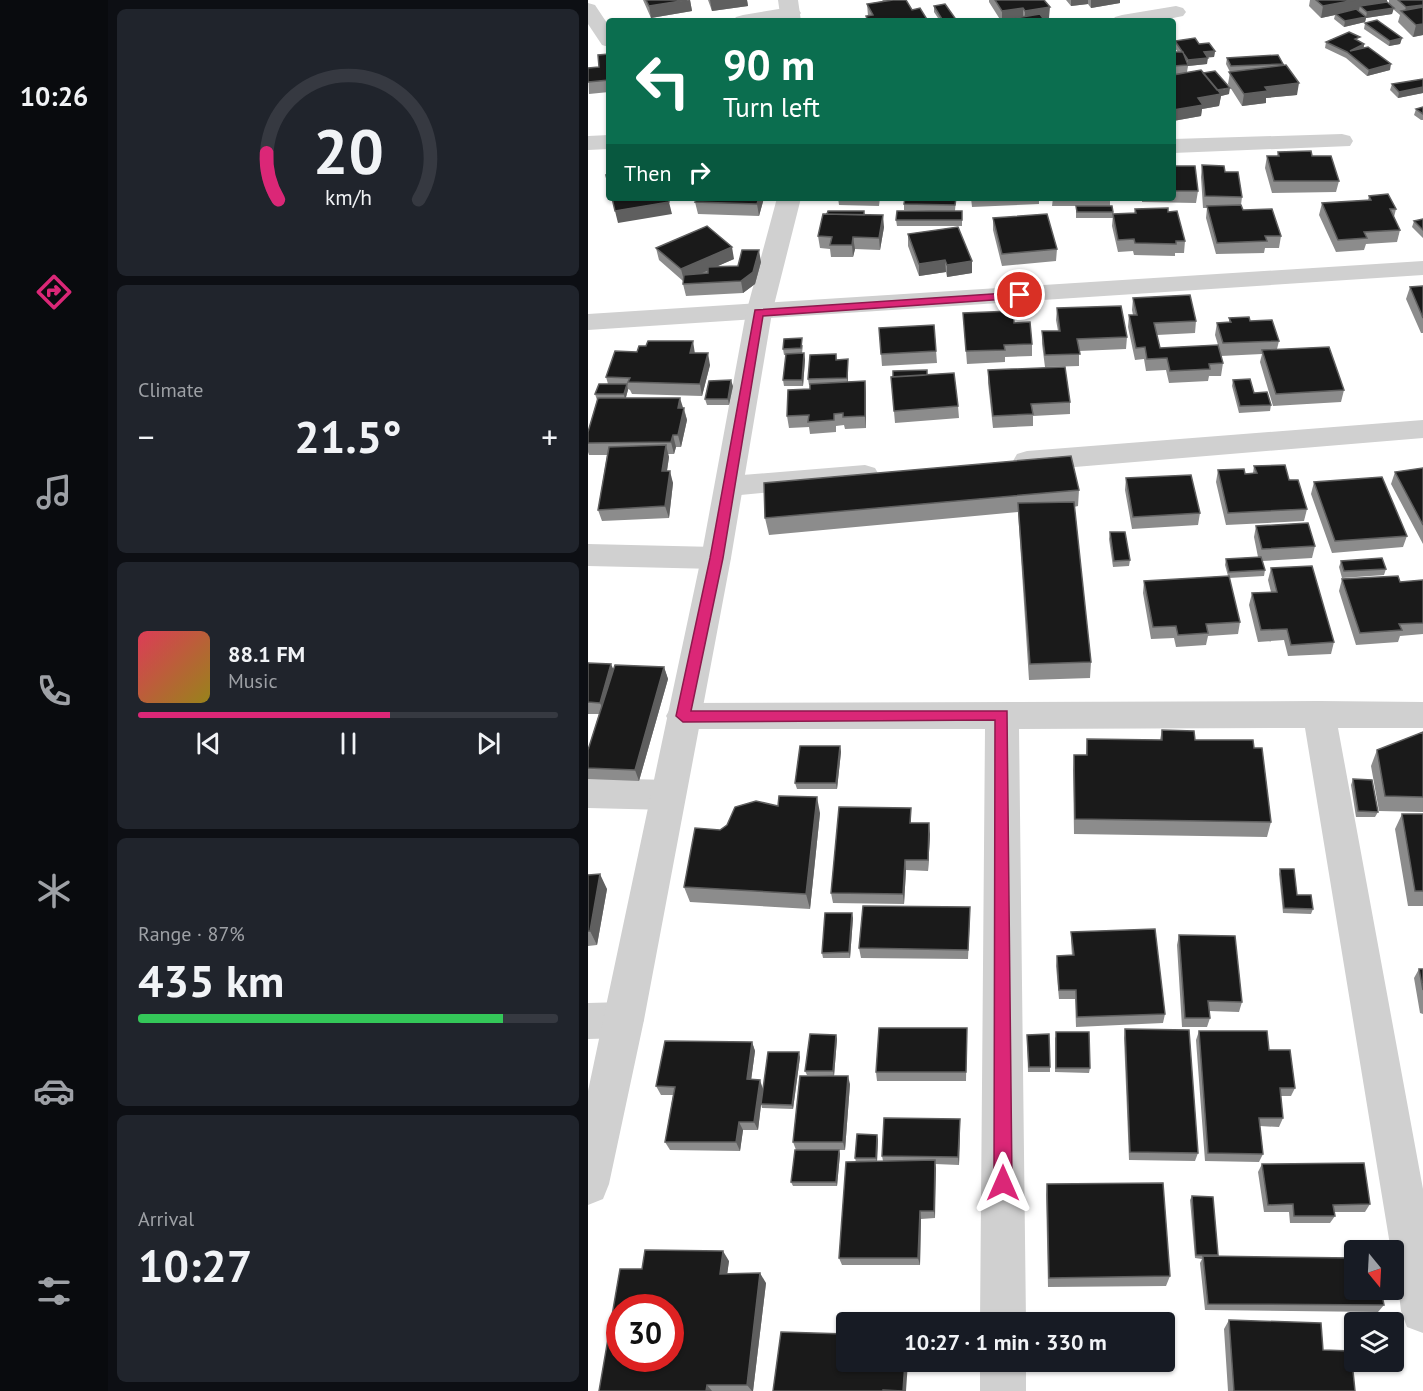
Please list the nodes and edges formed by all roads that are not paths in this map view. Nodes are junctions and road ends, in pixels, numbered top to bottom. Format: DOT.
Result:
graph roads {
  1 [pos="588,9"];
  2 [pos="790,11"];
  3 [pos="1176,12"];
  4 [pos="757,18"];
  5 [pos="1140,18"];
  6 [pos="606,37"];
  7 [pos="606,43"];
  8 [pos="588,46"];
  9 [pos="1342,141"];
  10 [pos="606,142"];
  11 [pos="588,143"];
  12 [pos="1176,146"];
  13 [pos="788,201"];
  14 [pos="1423,268"];
  15 [pos="759,313"];
  16 [pos="588,322"];
  17 [pos="1423,429"];
  18 [pos="1005,463"];
  19 [pos="897,472"];
  20 [pos="730,486"];
  21 [pos="588,555"];
  22 [pos="716,558"];
  23 [pos="1319,714"];
  24 [pos="1002,715"];
  25 [pos="1423,715"];
  26 [pos="683,716"];
  27 [pos="588,793"];
  28 [pos="669,795"];
  29 [pos="606,1021"];
  30 [pos="588,1184"];
  31 [pos="1423,1311"];
  32 [pos="1003,1312"];
  33 [pos="1003,1372"];
  34 [pos="1003,1391"];
  1 -- 6 [label="street"];
  2 -- 4 [label="street"];
  3 -- 5 [label="street"];
  7 -- 8 [label="street"];
  9 -- 12 [label="street"];
  10 -- 11 [label="street"];
  13 -- 15 [label="street"];
  14 -- 15 [label="street"];
  15 -- 16 [label="street"];
  15 -- 20 [label="street"];
  17 -- 18 [label="street"];
  19 -- 20 [label="street"];
  20 -- 22 [label="street"];
  21 -- 22 [label="street"];
  22 -- 26 [label="street"];
  23 -- 24 [label="street"];
  23 -- 25 [label="street"];
  23 -- 31 [label="street"];
  24 -- 26 [label="street"];
  24 -- 32 [label="street"];
  26 -- 28 [label="street"];
  27 -- 28 [label="street"];
  28 -- 29 [label="street"];
  29 -- 30 [label="street"];
  33 -- 34 [label="street"];
}
